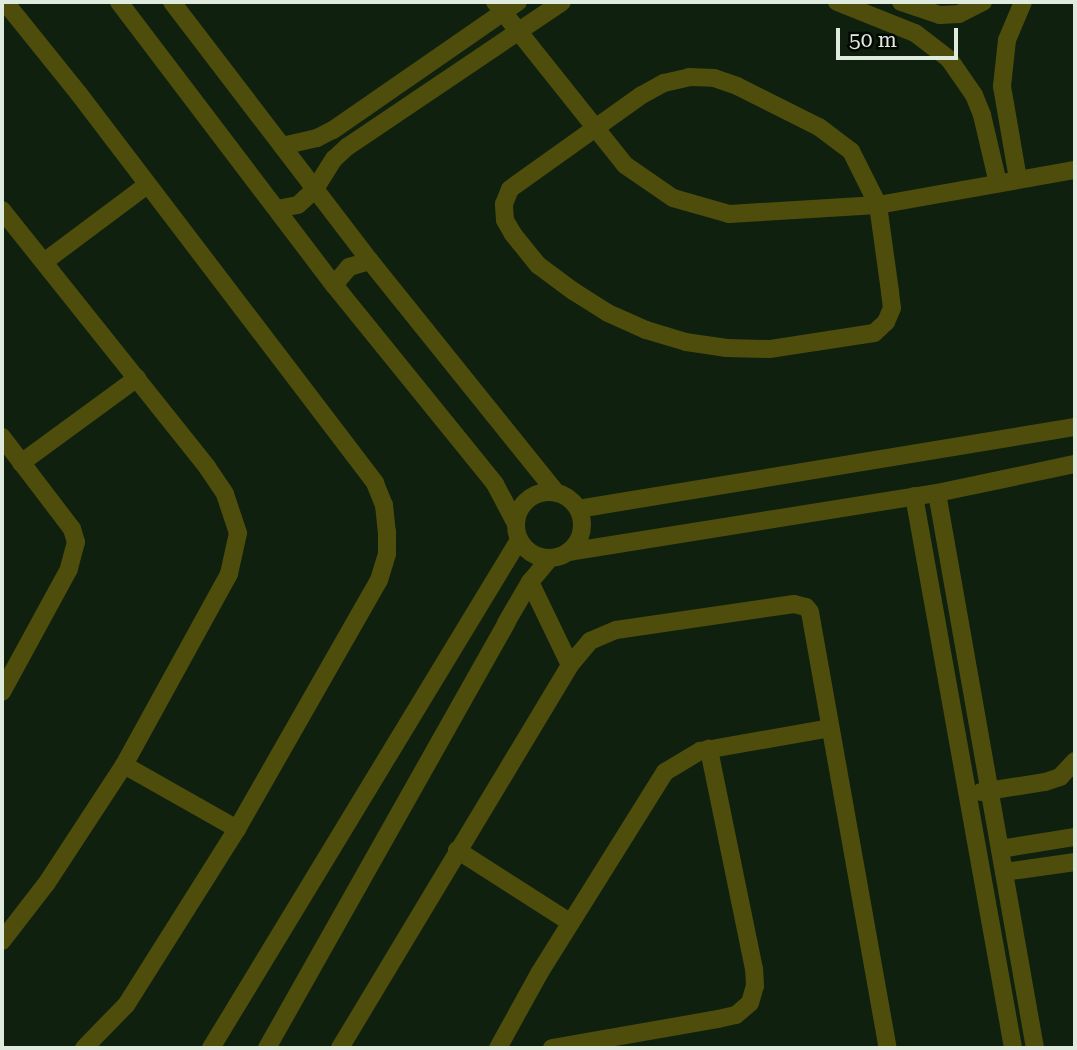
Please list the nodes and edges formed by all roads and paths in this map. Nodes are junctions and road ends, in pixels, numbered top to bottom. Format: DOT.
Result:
graph roads {
  1 [pos="5,2"];
  2 [pos="119,2"];
  3 [pos="172,2"];
  4 [pos="562,2"];
  5 [pos="837,2"];
  6 [pos="901,2"];
  7 [pos="984,2"];
  8 [pos="1023,2"];
  9 [pos="506,5"];
  10 [pos="923,11"];
  11 [pos="517,30"];
  12 [pos="915,33"];
  13 [pos="595,127"];
  14 [pos="282,146"];
  15 [pos="1075,170"];
  16 [pos="1018,179"];
  17 [pos="998,183"];
  18 [pos="147,185"];
  19 [pos="315,189"];
  20 [pos="878,205"];
  21 [pos="277,209"];
  22 [pos="2,210"];
  23 [pos="370,261"];
  24 [pos="44,262"];
  25 [pos="334,285"];
  26 [pos="137,378"];
  27 [pos="1075,427"];
  28 [pos="2,437"];
  29 [pos="22,463"];
  30 [pos="1075,464"];
  31 [pos="556,492"];
  32 [pos="937,493"];
  33 [pos="914,496"];
  34 [pos="578,509"];
  35 [pos="515,522"];
  36 [pos="519,540"];
  37 [pos="568,552"];
  38 [pos="551,558"];
  39 [pos="530,582"];
  40 [pos="570,665"];
  41 [pos="6,666"];
  42 [pos="2,692"];
  43 [pos="830,728"];
  44 [pos="709,749"];
  45 [pos="1075,761"];
  46 [pos="124,765"];
  47 [pos="989,790"];
  48 [pos="967,794"];
  49 [pos="237,829"];
  50 [pos="1075,838"];
  51 [pos="1000,849"];
  52 [pos="457,850"];
  53 [pos="1075,862"];
  54 [pos="1004,872"];
  55 [pos="571,923"];
  56 [pos="2,941"];
  57 [pos="84,1048"];
  58 [pos="211,1048"];
  59 [pos="267,1048"];
  60 [pos="340,1048"];
  61 [pos="498,1048"];
  62 [pos="552,1048"];
  63 [pos="888,1048"];
  64 [pos="1013,1048"];
  65 [pos="1035,1048"];
  1 -- 18 [label="street"];
  2 -- 21 [label="street"];
  3 -- 14 [label="street"];
  4 -- 11 [label="street"];
  5 -- 12 [label="street"];
  6 -- 10 [label="street"];
  7 -- 10 [label="street"];
  8 -- 16 [label="street"];
  9 -- 11 [label="street"];
  9 -- 14 [label="street"];
  10 -- 12 [label="street"];
  11 -- 13 [label="street"];
  11 -- 19 [label="street"];
  12 -- 17 [label="street"];
  13 -- 20 [label="street"];
  13 -- 20 [label="street"];
  13 -- 20 [label="street"];
  14 -- 19 [label="street"];
  15 -- 16 [label="street"];
  16 -- 17 [label="street"];
  17 -- 20 [label="street"];
  18 -- 24 [label="street"];
  18 -- 49 [label="street"];
  19 -- 21 [label="street"];
  19 -- 23 [label="street"];
  21 -- 25 [label="street"];
  22 -- 24 [label="street"];
  23 -- 25 [label="street"];
  23 -- 31 [label="street"];
  24 -- 26 [label="street"];
  25 -- 35 [label="street"];
  26 -- 29 [label="street"];
  26 -- 46 [label="street"];
  27 -- 34 [label="street"];
  28 -- 29 [label="street"];
  29 -- 41 [label="street"];
  30 -- 32 [label="street"];
  31 -- 34 [label="street"];
  31 -- 35 [label="street"];
  32 -- 33 [label="street"];
  32 -- 47 [label="street"];
  33 -- 37 [label="street"];
  33 -- 48 [label="street"];
  34 -- 37 [label="street"];
  35 -- 36 [label="street"];
  36 -- 38 [label="street"];
  36 -- 58 [label="street"];
  37 -- 38 [label="street"];
  38 -- 39 [label="street"];
  39 -- 40 [label="street"];
  39 -- 59 [label="street"];
  40 -- 43 [label="street"];
  40 -- 52 [label="street"];
  41 -- 42 [label="street"];
  43 -- 44 [label="street"];
  43 -- 63 [label="street"];
  44 -- 55 [label="street"];
  44 -- 62 [label="street"];
  45 -- 47 [label="street"];
  46 -- 49 [label="street"];
  46 -- 56 [label="street"];
  47 -- 48 [label="street"];
  47 -- 51 [label="street"];
  48 -- 64 [label="street"];
  49 -- 57 [label="street"];
  50 -- 51 [label="street"];
  51 -- 54 [label="street"];
  52 -- 55 [label="street"];
  52 -- 60 [label="street"];
  53 -- 54 [label="street"];
  54 -- 65 [label="street"];
  55 -- 61 [label="street"];
}
